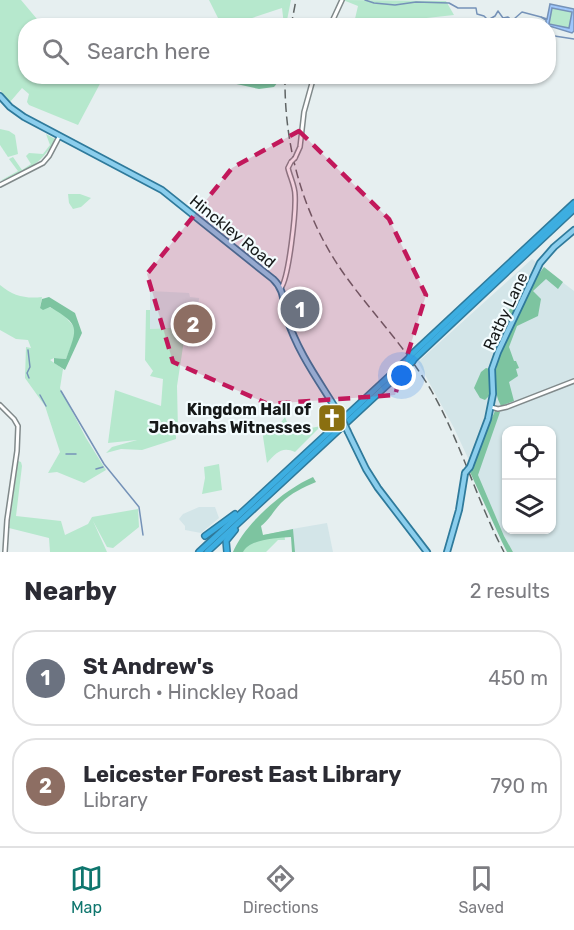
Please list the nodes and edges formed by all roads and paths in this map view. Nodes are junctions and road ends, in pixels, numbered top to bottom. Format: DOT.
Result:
graph roads {
  1 [pos="342,0"];
  2 [pos="334,18"];
  3 [pos="312,84"];
  4 [pos="0,96"];
  5 [pos="60,136"];
  6 [pos="0,184"];
  7 [pos="574,198"];
  8 [pos="574,202"];
  9 [pos="574,209"];
  10 [pos="548,228"];
  11 [pos="574,230"];
  12 [pos="280,288"];
  13 [pos="448,324"];
  14 [pos="411,359"];
  15 [pos="574,381"];
  16 [pos="0,405"];
  17 [pos="491,407"];
  18 [pos="270,486"];
  19 [pos="256,507"];
  20 [pos="205,536"];
  21 [pos="5,552"];
  22 [pos="199,552"];
  23 [pos="207,552"];
  24 [pos="227,552"];
  25 [pos="427,552"];
  26 [pos="447,552"];
  1 -- 2 [label="street"];
  3 -- 12 [label="street, bridge"];
  4 -- 5 [label="main road, Hinckley Road"];
  5 -- 6 [label="street"];
  5 -- 12 [label="main road, Hinckley Road"];
  7 -- 10 [label="highway"];
  8 -- 10 [label="highway"];
  9 -- 13 [label="highway"];
  10 -- 13 [label="highway"];
  11 -- 17 [label="main road, Ratby Lane"];
  12 -- 25 [label="main road, Hinckley Road, bridge"];
  13 -- 14 [label="highway"];
  14 -- 18 [label="highway"];
  14 -- 19 [label="highway"];
  15 -- 17 [label="street"];
  16 -- 21 [label="street"];
  17 -- 26 [label="main road, Ratby Lane, bridge"];
  18 -- 20 [label="highway"];
  18 -- 22 [label="highway"];
  19 -- 23 [label="highway"];
  19 -- 24 [label="highway"];
}
